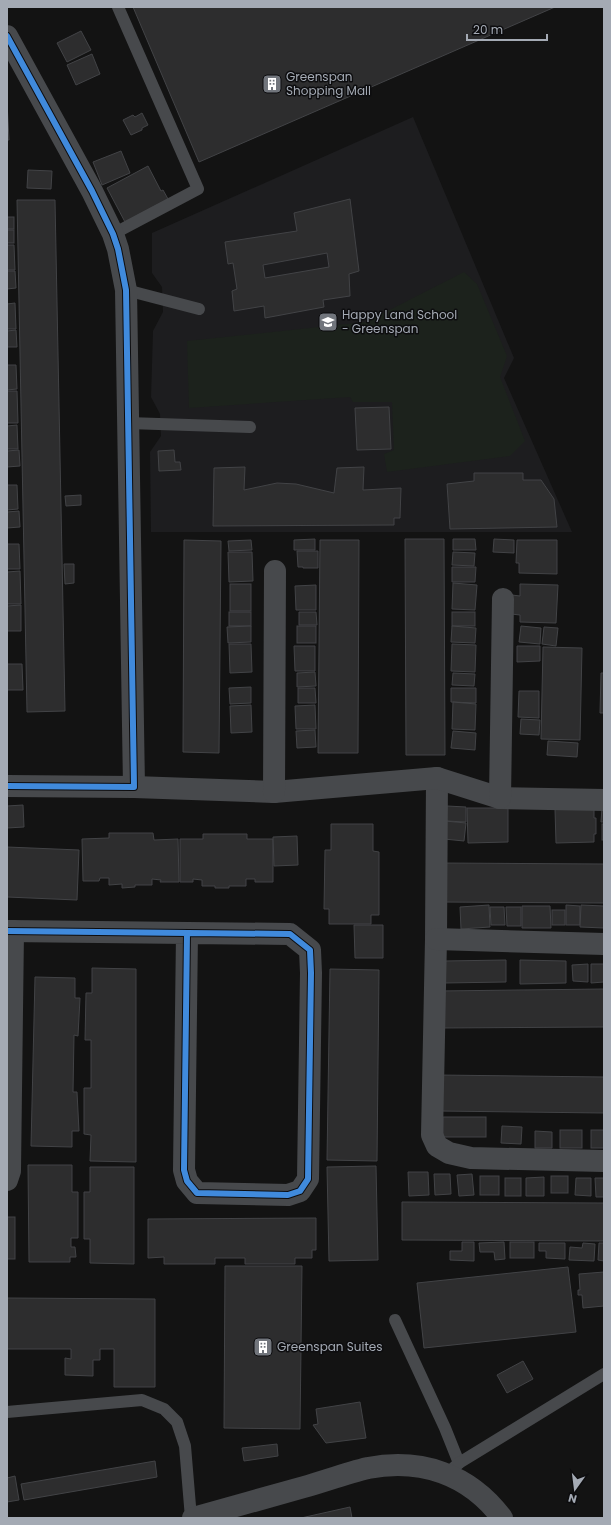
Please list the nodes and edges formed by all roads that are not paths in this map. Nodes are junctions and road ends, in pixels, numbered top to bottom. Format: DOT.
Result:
graph roads {
  1 [pos="118,7"];
  2 [pos="7,36"];
  3 [pos="113,234"];
  4 [pos="126,290"];
  5 [pos="199,309"];
  6 [pos="128,423"];
  7 [pos="250,427"];
  8 [pos="275,571"];
  9 [pos="503,599"];
  10 [pos="437,778"];
  11 [pos="7,786"];
  12 [pos="134,787"];
  13 [pos="274,792"];
  14 [pos="500,798"];
  15 [pos="604,800"];
  16 [pos="10,931"];
  17 [pos="187,933"];
  18 [pos="436,939"];
  19 [pos="604,944"];
  20 [pos="604,1161"];
  21 [pos="7,1180"];
  22 [pos="395,1320"];
  23 [pos="604,1374"];
  24 [pos="7,1412"];
  25 [pos="453,1468"];
  26 [pos="192,1518"];
  27 [pos="502,1518"];
  1 -- 3 [label="lane"];
  2 -- 3 [label="street"];
  3 -- 4 [label="street"];
  4 -- 5 [label="lane"];
  4 -- 6 [label="street"];
  6 -- 7 [label="lane"];
  6 -- 12 [label="street"];
  8 -- 13 [label="street"];
  9 -- 14 [label="street"];
  10 -- 13 [label="street"];
  10 -- 14 [label="street"];
  10 -- 18 [label="street"];
  11 -- 12 [label="street"];
  12 -- 13 [label="street"];
  14 -- 15 [label="street"];
  16 -- 17 [label="street"];
  16 -- 21 [label="street"];
  17 -- 17 [label="street"];
  18 -- 19 [label="street"];
  18 -- 20 [label="street"];
  22 -- 25 [label="lane"];
  23 -- 25 [label="lane"];
  24 -- 26 [label="lane"];
  25 -- 26 [label="street"];
  25 -- 27 [label="street"];
}
